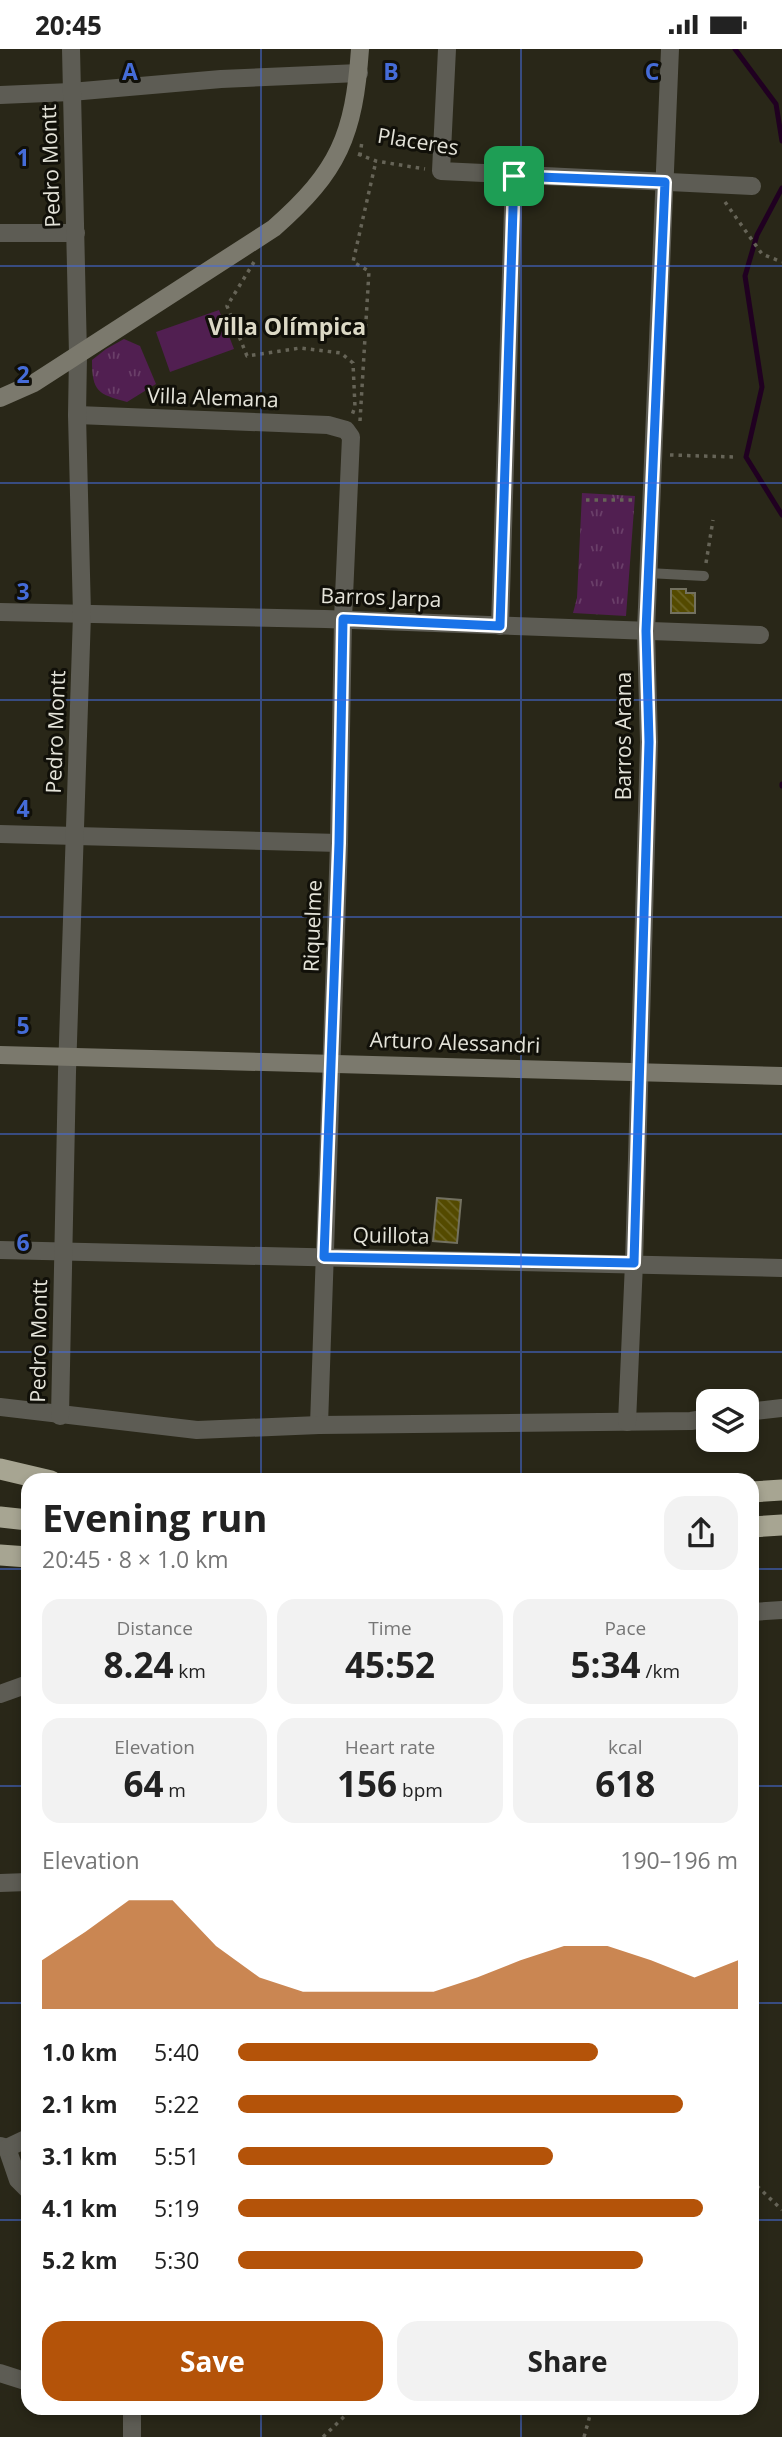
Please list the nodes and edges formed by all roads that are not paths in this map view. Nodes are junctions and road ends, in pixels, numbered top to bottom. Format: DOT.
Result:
graph roads {
  1 [pos="71,49"];
  2 [pos="360,49"];
  3 [pos="447,49"];
  4 [pos="670,49"];
  5 [pos="359,73"];
  6 [pos="71,92"];
  7 [pos="0,95"];
  8 [pos="514,176"];
  9 [pos="665,182"];
  10 [pos="752,186"];
  11 [pos="0,233"];
  12 [pos="76,233"];
  13 [pos="78,355"];
  14 [pos="0,398"];
  15 [pos="77,415"];
  16 [pos="346,430"];
  17 [pos="648,573"];
  18 [pos="704,576"];
  19 [pos="0,612"];
  20 [pos="82,614"];
  21 [pos="343,619"];
  22 [pos="500,626"];
  23 [pos="646,631"];
  24 [pos="760,635"];
  25 [pos="0,834"];
  26 [pos="75,836"];
  27 [pos="339,843"];
  28 [pos="0,1055"];
  29 [pos="67,1056"];
  30 [pos="330,1062"];
  31 [pos="639,1071"];
  32 [pos="782,1076"];
  33 [pos="0,1250"];
  34 [pos="63,1252"];
  35 [pos="324,1257"];
  36 [pos="634,1263"];
  37 [pos="782,1268"];
  38 [pos="0,1407"];
  39 [pos="782,1408"];
  40 [pos="759,1411"];
  41 [pos="60,1416"];
  42 [pos="696,1420"];
  43 [pos="627,1422"];
  44 [pos="318,1425"];
  45 [pos="0,1469"];
  46 [pos="21,1474"];
  47 [pos="782,1490"];
  48 [pos="759,1492"];
  49 [pos="0,1517"];
  50 [pos="21,1519"];
  51 [pos="782,1525"];
  52 [pos="759,1527"];
  53 [pos="0,1555"];
  54 [pos="21,1556"];
  55 [pos="782,1611"];
  56 [pos="759,1612"];
  57 [pos="21,1686"];
  58 [pos="0,1694"];
  59 [pos="21,1882"];
  60 [pos="0,1883"];
  61 [pos="21,2141"];
  62 [pos="4,2147"];
  63 [pos="21,2183"];
  64 [pos="0,2373"];
  65 [pos="21,2380"];
  66 [pos="132,2415"];
  67 [pos="132,2437"];
  1 -- 6 [label="street, Pedro Montt"];
  2 -- 5 [label="main road"];
  3 -- 8 [label="street, Placeres"];
  4 -- 9 [label="street, Barros Arana"];
  5 -- 6 [label="street"];
  5 -- 13 [label="main road"];
  6 -- 7 [label="street"];
  6 -- 12 [label="street, Pedro Montt"];
  8 -- 9 [label="street, Placeres"];
  8 -- 22 [label="street"];
  9 -- 10 [label="street, Placeres"];
  9 -- 17 [label="street, Barros Arana"];
  11 -- 12 [label="street"];
  12 -- 13 [label="street, Pedro Montt"];
  13 -- 14 [label="main road"];
  13 -- 15 [label="street, Pedro Montt"];
  15 -- 16 [label="street, Villa Alemana"];
  15 -- 20 [label="street, Pedro Montt"];
  16 -- 21 [label="street, Riquelme"];
  17 -- 18 [label="lane"];
  17 -- 23 [label="street, Barros Arana"];
  19 -- 20 [label="street, Barros Jarpa"];
  20 -- 21 [label="street, Barros Jarpa"];
  20 -- 26 [label="street, Pedro Montt"];
  21 -- 22 [label="street, Barros Jarpa"];
  21 -- 27 [label="street, Riquelme"];
  22 -- 23 [label="street, Barros Jarpa"];
  23 -- 24 [label="street, Barros Jarpa"];
  23 -- 31 [label="street, Barros Arana"];
  25 -- 26 [label="street"];
  26 -- 27 [label="street"];
  26 -- 29 [label="street, Pedro Montt"];
  27 -- 30 [label="street, Riquelme"];
  28 -- 29 [label="main road, Arturo Alessandri"];
  29 -- 30 [label="main road, Arturo Alessandri"];
  29 -- 34 [label="street, Pedro Montt"];
  30 -- 31 [label="main road, Arturo Alessandri"];
  30 -- 35 [label="street, Riquelme"];
  31 -- 32 [label="main road, Arturo Alessandri"];
  31 -- 36 [label="street, Barros Arana"];
  33 -- 34 [label="street, Quillota"];
  34 -- 35 [label="street, Quillota"];
  34 -- 41 [label="street, Pedro Montt"];
  35 -- 36 [label="street, Quillota"];
  35 -- 44 [label="street, Riquelme"];
  36 -- 37 [label="street, Quillota"];
  36 -- 43 [label="street, Barros Arana"];
  38 -- 41 [label="street"];
  39 -- 40 [label="street"];
  41 -- 44 [label="street"];
  42 -- 43 [label="street"];
  43 -- 44 [label="street"];
  45 -- 46 [label="highway"];
  47 -- 48 [label="highway"];
  49 -- 50 [label="highway"];
  51 -- 52 [label="highway"];
  53 -- 54 [label="highway"];
  55 -- 56 [label="street"];
  57 -- 58 [label="street"];
  59 -- 60 [label="street"];
  61 -- 62 [label="street"];
  62 -- 63 [label="street"];
  64 -- 65 [label="street"];
  66 -- 67 [label="street"];
}
